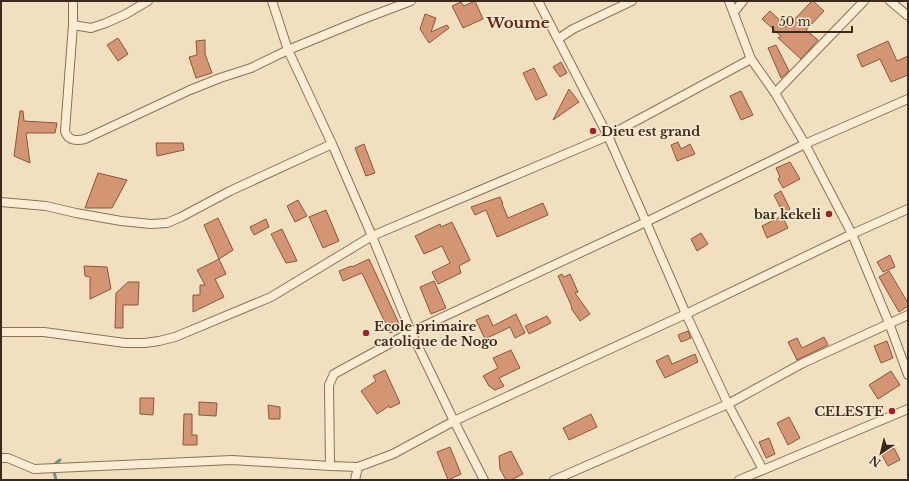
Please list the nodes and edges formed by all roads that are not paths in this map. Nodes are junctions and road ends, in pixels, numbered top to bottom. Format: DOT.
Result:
graph roads {
  1 [pos="72,1"];
  2 [pos="148,1"];
  3 [pos="272,1"];
  4 [pos="411,1"];
  5 [pos="538,1"];
  6 [pos="632,1"];
  7 [pos="728,1"];
  8 [pos="743,1"];
  9 [pos="864,1"];
  10 [pos="890,1"];
  11 [pos="734,12"];
  12 [pos="908,16"];
  13 [pos="73,25"];
  14 [pos="558,39"];
  15 [pos="288,50"];
  16 [pos="751,59"];
  17 [pos="775,93"];
  18 [pos="908,98"];
  19 [pos="608,136"];
  20 [pos="332,144"];
  21 [pos="805,144"];
  22 [pos="1,202"];
  23 [pos="908,209"];
  24 [pos="646,222"];
  25 [pos="852,234"];
  26 [pos="372,236"];
  27 [pos="686,314"];
  28 [pos="908,315"];
  29 [pos="890,323"];
  30 [pos="1,332"];
  31 [pos="411,332"];
  32 [pos="908,376"];
  33 [pos="728,404"];
  34 [pos="908,409"];
  35 [pos="454,421"];
  36 [pos="1,458"];
  37 [pos="330,466"];
  38 [pos="358,467"];
  39 [pos="763,470"];
  40 [pos="355,480"];
  41 [pos="484,480"];
  42 [pos="554,480"];
  43 [pos="739,480"];
  1 -- 13 [label="street"];
  2 -- 13 [label="street"];
  3 -- 15 [label="street"];
  4 -- 15 [label="street"];
  5 -- 14 [label="street"];
  6 -- 14 [label="street"];
  7 -- 11 [label="street"];
  8 -- 11 [label="street"];
  9 -- 17 [label="street"];
  10 -- 12 [label="street"];
  11 -- 16 [label="street"];
  13 -- 15 [label="street"];
  14 -- 19 [label="street"];
  15 -- 20 [label="street"];
  16 -- 17 [label="street"];
  16 -- 19 [label="street"];
  17 -- 21 [label="street"];
  18 -- 21 [label="street"];
  19 -- 24 [label="street"];
  19 -- 26 [label="street"];
  20 -- 22 [label="street"];
  20 -- 26 [label="street"];
  21 -- 24 [label="street"];
  21 -- 25 [label="street"];
  23 -- 25 [label="street"];
  24 -- 27 [label="street"];
  24 -- 31 [label="street"];
  25 -- 27 [label="street"];
  25 -- 29 [label="street"];
  26 -- 30 [label="street"];
  26 -- 31 [label="street"];
  27 -- 33 [label="street"];
  27 -- 35 [label="street"];
  28 -- 29 [label="street"];
  29 -- 32 [label="street"];
  29 -- 33 [label="street"];
  31 -- 35 [label="street"];
  31 -- 37 [label="street"];
  33 -- 39 [label="street"];
  33 -- 42 [label="street"];
  34 -- 39 [label="street"];
  35 -- 38 [label="street"];
  35 -- 41 [label="street"];
  36 -- 37 [label="street"];
  37 -- 38 [label="street"];
  38 -- 40 [label="street"];
  39 -- 43 [label="street"];
}
